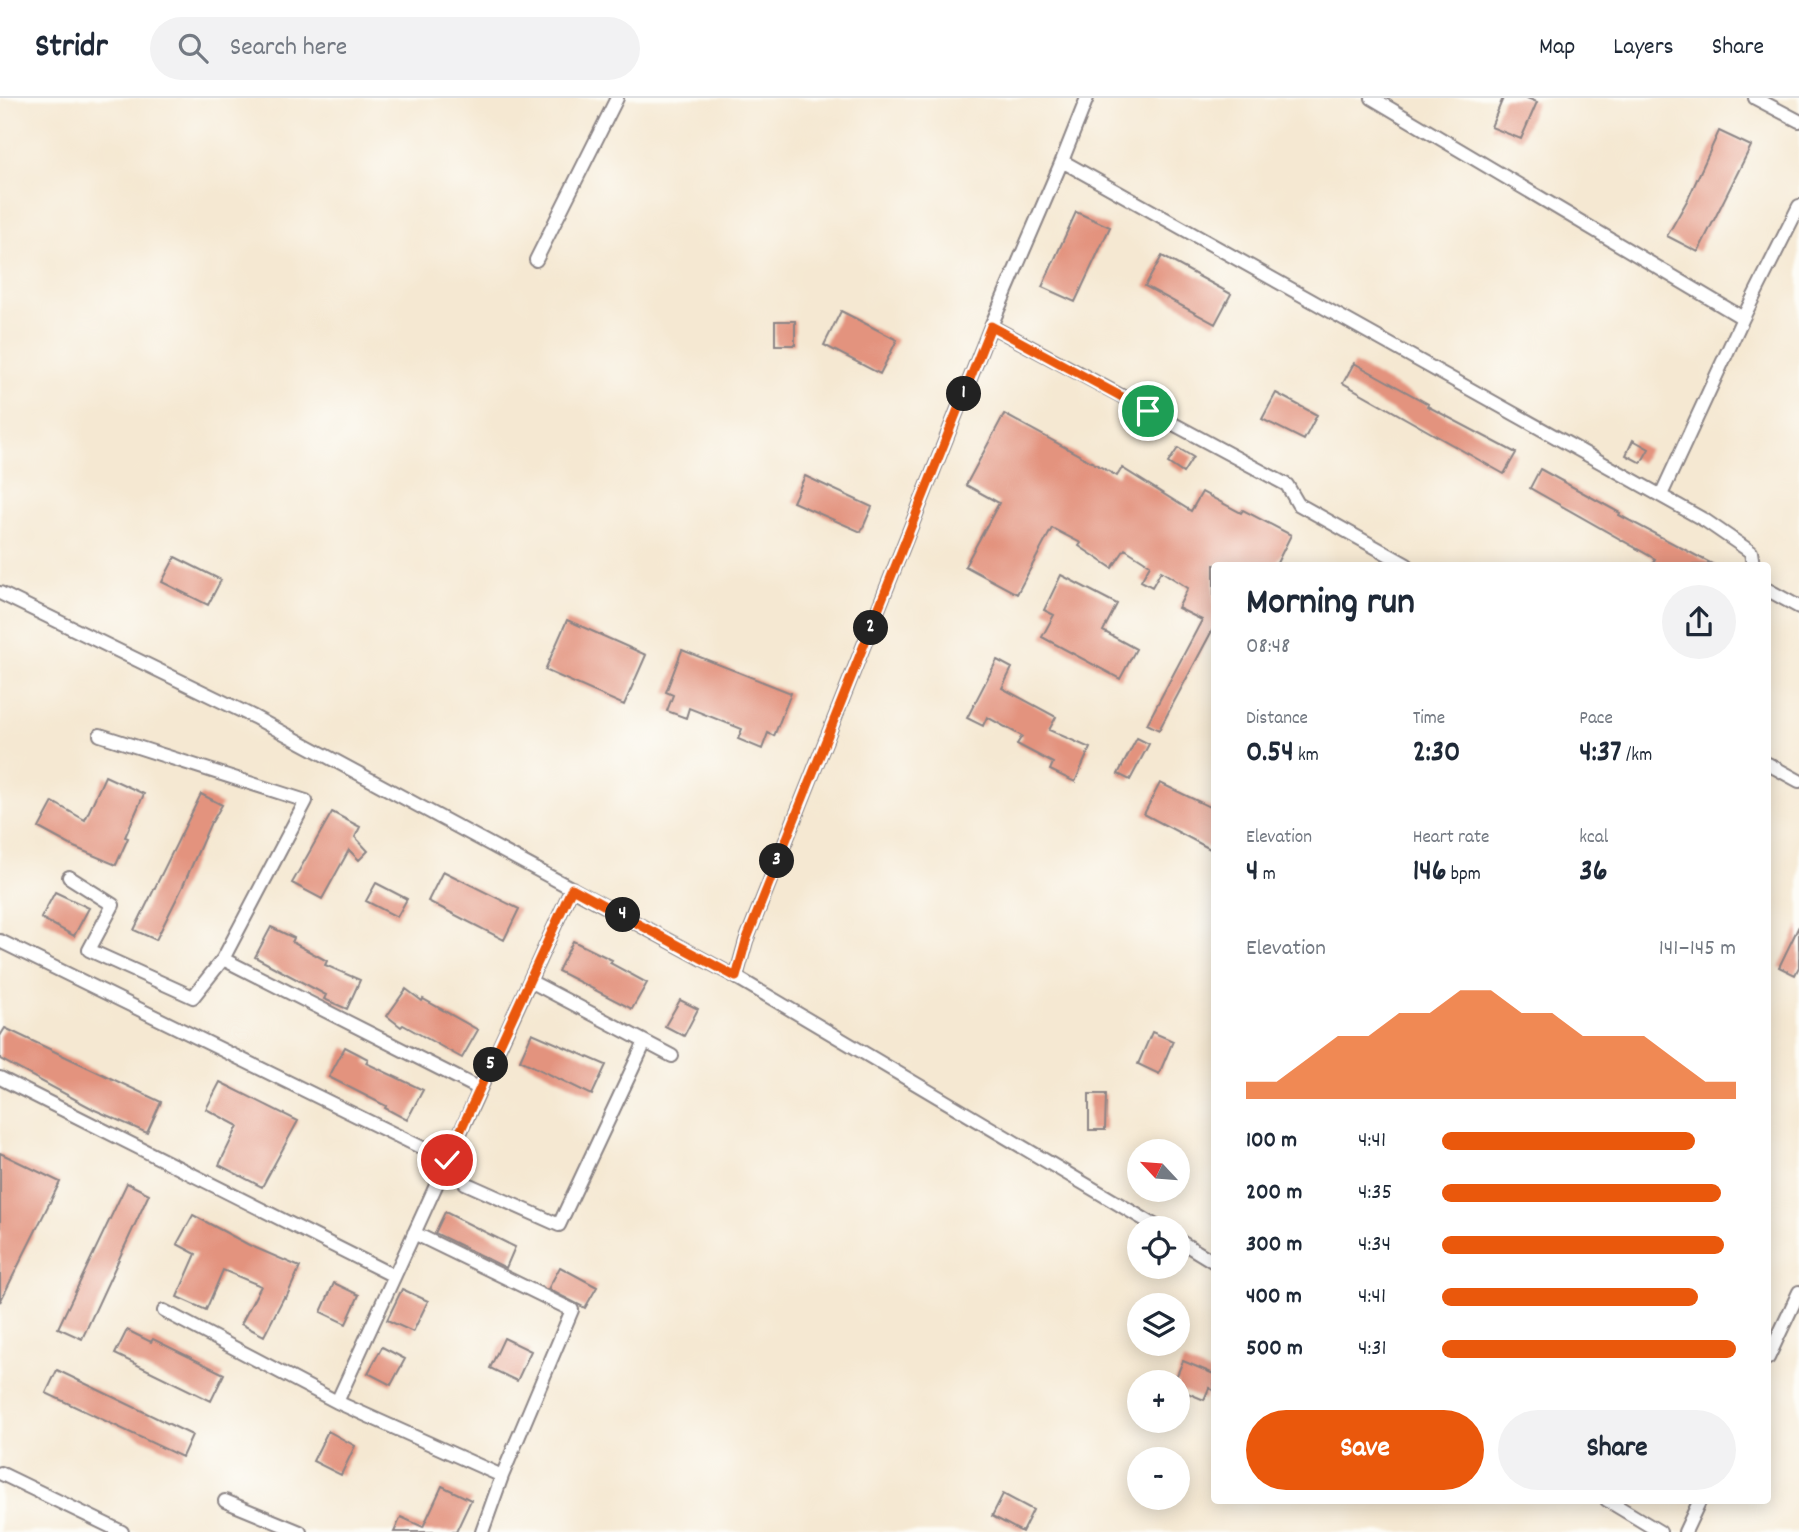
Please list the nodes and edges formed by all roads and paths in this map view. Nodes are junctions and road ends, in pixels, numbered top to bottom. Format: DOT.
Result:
graph roads {
  1 [pos="617,98"];
  2 [pos="1087,98"];
  3 [pos="1372,98"];
  4 [pos="1755,98"];
  5 [pos="1799,121"];
  6 [pos="1062,162"];
  7 [pos="1799,206"];
  8 [pos="536,260"];
  9 [pos="1743,318"];
  10 [pos="991,326"];
  11 [pos="1661,495"];
  12 [pos="1401,562"];
  13 [pos="1753,562"];
  14 [pos="1771,592"];
  15 [pos="0,593"];
  16 [pos="1799,607"];
  17 [pos="100,735"];
  18 [pos="1771,766"];
  19 [pos="1799,781"];
  20 [pos="69,877"];
  21 [pos="572,888"];
  22 [pos="0,941"];
  23 [pos="223,959"];
  24 [pos="736,977"];
  25 [pos="530,981"];
  26 [pos="645,1042"];
  27 [pos="672,1056"];
  28 [pos="0,1078"];
  29 [pos="480,1089"];
  30 [pos="447,1160"];
  31 [pos="465,1183"];
  32 [pos="1139,1216"];
  33 [pos="414,1233"];
  34 [pos="1190,1247"];
  35 [pos="1211,1260"];
  36 [pos="394,1276"];
  37 [pos="1799,1292"];
  38 [pos="164,1311"];
  39 [pos="1771,1353"];
  40 [pos="337,1402"];
  41 [pos="0,1473"];
  42 [pos="502,1476"];
  43 [pos="225,1501"];
  44 [pos="1614,1504"];
  45 [pos="1698,1504"];
  46 [pos="122,1532"];
  47 [pos="300,1532"];
  48 [pos="482,1532"];
  49 [pos="1660,1532"];
  50 [pos="1685,1532"];
  1 -- 8 [label="street"];
  2 -- 6 [label="street"];
  3 -- 9 [label="street"];
  4 -- 5 [label="street"];
  6 -- 10 [label="street"];
  6 -- 11 [label="street"];
  7 -- 9 [label="street"];
  9 -- 11 [label="street"];
  10 -- 12 [label="street"];
  10 -- 24 [label="street"];
  11 -- 13 [label="street"];
  14 -- 16 [label="street"];
  15 -- 21 [label="street"];
  17 -- 23 [label="street"];
  18 -- 19 [label="street"];
  20 -- 23 [label="street"];
  21 -- 24 [label="street"];
  21 -- 25 [label="street"];
  22 -- 30 [label="street"];
  23 -- 29 [label="street"];
  24 -- 32 [label="street"];
  25 -- 26 [label="street"];
  25 -- 29 [label="street"];
  26 -- 27 [label="street"];
  26 -- 31 [label="street"];
  28 -- 36 [label="street"];
  29 -- 30 [label="street"];
  30 -- 33 [label="street"];
  33 -- 36 [label="street"];
  33 -- 42 [label="street"];
  34 -- 35 [label="street"];
  36 -- 40 [label="street"];
  37 -- 39 [label="street"];
  38 -- 40 [label="street"];
  40 -- 42 [label="street"];
  41 -- 46 [label="street"];
  42 -- 48 [label="street"];
  43 -- 47 [label="street"];
  44 -- 49 [label="street"];
  45 -- 50 [label="street"];
}
